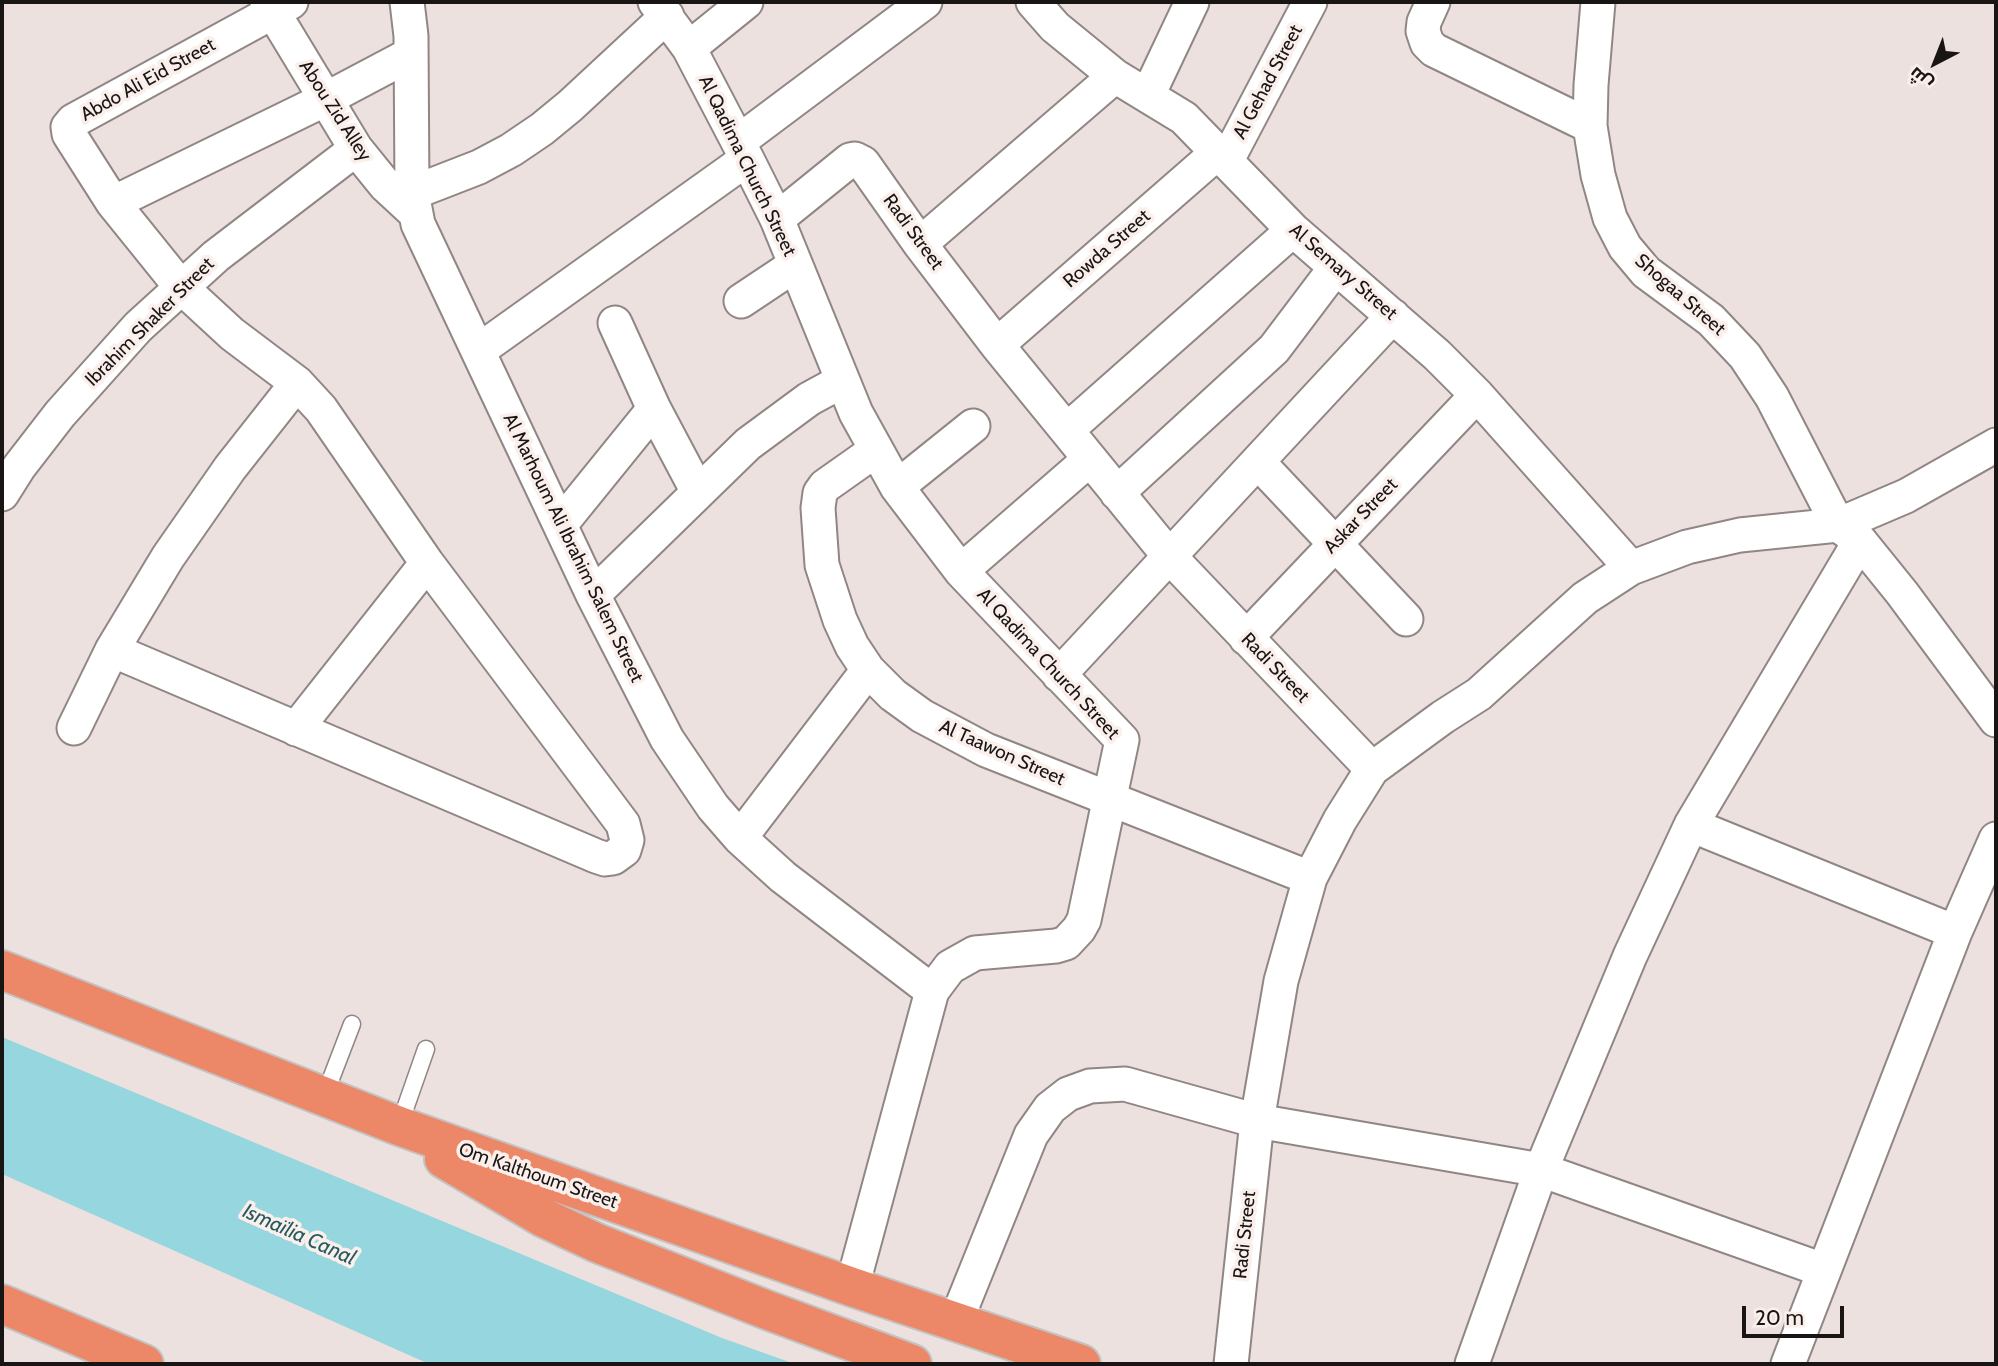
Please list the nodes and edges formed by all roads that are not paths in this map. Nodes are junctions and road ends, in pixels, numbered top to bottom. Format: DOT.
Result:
graph roads {
  1 [pos="407,2"];
  2 [pos="746,2"];
  3 [pos="925,2"];
  4 [pos="1033,2"];
  5 [pos="1192,2"];
  6 [pos="1310,2"];
  7 [pos="1433,2"];
  8 [pos="1598,2"];
  9 [pos="277,5"];
  10 [pos="661,9"];
  11 [pos="1061,15"];
  12 [pos="689,48"];
  13 [pos="411,54"];
  14 [pos="1115,76"];
  15 [pos="1148,95"];
  16 [pos="326,99"];
  17 [pos="1590,126"];
  18 [pos="356,149"];
  19 [pos="743,150"];
  20 [pos="1221,157"];
  21 [pos="412,202"];
  22 [pos="113,203"];
  23 [pos="777,219"];
  24 [pos="1293,230"];
  25 [pos="920,244"];
  26 [pos="795,265"];
  27 [pos="1336,267"];
  28 [pos="180,286"];
  29 [pos="741,301"];
  30 [pos="1393,316"];
  31 [pos="615,323"];
  32 [pos="998,345"];
  33 [pos="478,351"];
  34 [pos="842,381"];
  35 [pos="297,383"];
  36 [pos="1477,395"];
  37 [pos="654,409"];
  38 [pos="973,426"];
  39 [pos="1067,430"];
  40 [pos="1996,444"];
  41 [pos="876,450"];
  42 [pos="1090,459"];
  43 [pos="1258,462"];
  44 [pos="7,474"];
  45 [pos="897,486"];
  46 [pos="698,492"];
  47 [pos="1117,493"];
  48 [pos="560,525"];
  49 [pos="1849,533"];
  50 [pos="1335,544"];
  51 [pos="1170,557"];
  52 [pos="427,563"];
  53 [pos="1631,568"];
  54 [pos="961,571"];
  55 [pos="593,595"];
  56 [pos="1406,619"];
  57 [pos="1246,638"];
  58 [pos="112,650"];
  59 [pos="868,670"];
  60 [pos="1059,675"];
  61 [pos="1996,720"];
  62 [pos="74,728"];
  63 [pos="296,729"];
  64 [pos="1372,769"];
  65 [pos="1108,800"];
  66 [pos="1691,825"];
  67 [pos="740,838"];
  68 [pos="1996,839"];
  69 [pos="1310,878"];
  70 [pos="1955,932"];
  71 [pos="2,970"];
  72 [pos="932,991"];
  73 [pos="352,1024"];
  74 [pos="426,1049"];
  75 [pos="324,1097"];
  76 [pos="1256,1121"];
  77 [pos="398,1126"];
  78 [pos="1541,1170"];
  79 [pos="1823,1270"];
  80 [pos="852,1287"];
  81 [pos="2,1304"];
  82 [pos="956,1321"];
  83 [pos="144,1364"];
  84 [pos="912,1364"];
  85 [pos="1081,1364"];
  86 [pos="1231,1364"];
  87 [pos="1472,1364"];
  88 [pos="1788,1364"];
  1 -- 13 [label="street, Al Marhoum Ali Ibrahim Salem Street"];
  2 -- 12 [label="street"];
  3 -- 19 [label="street"];
  4 -- 11 [label="street, Al Semary Street"];
  5 -- 15 [label="street"];
  6 -- 20 [label="street, Al Gehad Street"];
  7 -- 17 [label="street"];
  8 -- 17 [label="street, Shogaa Street"];
  9 -- 16 [label="street, Abou Zid Alley"];
  9 -- 22 [label="street, Abdo Ali Eid Street"];
  10 -- 12 [label="street, Al Qadima Church Street"];
  10 -- 21 [label="street"];
  11 -- 14 [label="street, Al Semary Street"];
  12 -- 19 [label="street, Al Qadima Church Street"];
  13 -- 16 [label="street"];
  13 -- 21 [label="street, Al Marhoum Ali Ibrahim Salem Street"];
  14 -- 15 [label="street, Al Semary Street"];
  14 -- 25 [label="street"];
  15 -- 20 [label="street, Al Semary Street"];
  16 -- 18 [label="street, Abou Zid Alley"];
  16 -- 22 [label="street"];
  17 -- 49 [label="street, Shogaa Street"];
  18 -- 21 [label="street, Abou Zid Alley"];
  18 -- 28 [label="street, Ibrahim Shaker Street"];
  19 -- 23 [label="street, Al Qadima Church Street"];
  19 -- 33 [label="street"];
  20 -- 24 [label="street, Al Semary Street"];
  20 -- 32 [label="street, Rowda Street"];
  21 -- 33 [label="street, Al Marhoum Ali Ibrahim Salem Street"];
  22 -- 28 [label="street, Abdo Ali Eid Street"];
  23 -- 25 [label="street, Radi Street"];
  23 -- 26 [label="street, Al Qadima Church Street"];
  24 -- 27 [label="street, Al Semary Street"];
  24 -- 39 [label="street"];
  25 -- 32 [label="street, Radi Street"];
  26 -- 29 [label="street"];
  26 -- 34 [label="street, Al Qadima Church Street"];
  27 -- 30 [label="street, Al Semary Street"];
  27 -- 47 [label="street"];
  28 -- 35 [label="street, Abdo Ali Eid Street"];
  28 -- 44 [label="street, Ibrahim Shaker Street"];
  30 -- 36 [label="street, Al Semary Street"];
  30 -- 43 [label="street"];
  31 -- 37 [label="street"];
  32 -- 39 [label="street, Radi Street"];
  33 -- 48 [label="street, Al Marhoum Ali Ibrahim Salem Street"];
  34 -- 41 [label="street, Al Qadima Church Street"];
  34 -- 46 [label="street"];
  35 -- 52 [label="street, Abdo Ali Eid Street"];
  35 -- 58 [label="street"];
  36 -- 50 [label="street, Askar Street"];
  36 -- 53 [label="street, Al Semary Street"];
  37 -- 46 [label="street"];
  37 -- 48 [label="street"];
  38 -- 45 [label="street"];
  39 -- 42 [label="street, Radi Street"];
  40 -- 49 [label="street"];
  41 -- 45 [label="street, Al Qadima Church Street"];
  41 -- 59 [label="street, Al Taawon Street"];
  42 -- 47 [label="street, Radi Street"];
  42 -- 54 [label="street"];
  43 -- 50 [label="street"];
  43 -- 51 [label="street"];
  45 -- 54 [label="street, Al Qadima Church Street"];
  46 -- 55 [label="street"];
  47 -- 51 [label="street, Radi Street"];
  48 -- 55 [label="street, Al Marhoum Ali Ibrahim Salem Street"];
  49 -- 53 [label="street"];
  49 -- 61 [label="street, Shogaa Street"];
  49 -- 66 [label="street"];
  50 -- 56 [label="street"];
  50 -- 57 [label="street, Askar Street"];
  51 -- 57 [label="street, Radi Street"];
  51 -- 60 [label="street"];
  52 -- 63 [label="street"];
  52 -- 63 [label="street, Abdo Ali Eid Street"];
  53 -- 64 [label="street"];
  54 -- 60 [label="street, Al Qadima Church Street"];
  55 -- 67 [label="street, Al Marhoum Ali Ibrahim Salem Street"];
  57 -- 64 [label="street, Radi Street"];
  58 -- 62 [label="street"];
  58 -- 63 [label="street"];
  59 -- 65 [label="street, Al Taawon Street"];
  59 -- 67 [label="street"];
  60 -- 65 [label="street, Al Qadima Church Street"];
  64 -- 69 [label="street, Radi Street"];
  65 -- 69 [label="street, Al Taawon Street"];
  65 -- 72 [label="street, Al Qadima Church Street"];
  66 -- 70 [label="street"];
  66 -- 78 [label="street"];
  67 -- 72 [label="street, Al Marhoum Ali Ibrahim Salem Street"];
  68 -- 70 [label="street"];
  69 -- 76 [label="street, Radi Street"];
  70 -- 79 [label="street"];
  71 -- 75 [label="highway, Om Kalthoum Street"];
  72 -- 80 [label="street, Al Qadima Church Street"];
  73 -- 75 [label="lane"];
  74 -- 77 [label="lane"];
  75 -- 77 [label="highway, Om Kalthoum Street"];
  76 -- 78 [label="street"];
  76 -- 82 [label="street"];
  76 -- 86 [label="street, Radi Street"];
  77 -- 80 [label="highway, Om Kalthoum Street"];
  77 -- 84 [label="highway"];
  78 -- 79 [label="street"];
  78 -- 87 [label="street"];
  79 -- 88 [label="street"];
  80 -- 82 [label="highway, Om Kalthoum Street"];
  81 -- 83 [label="highway"];
  82 -- 85 [label="highway, Om Kalthoum Street"];
}
